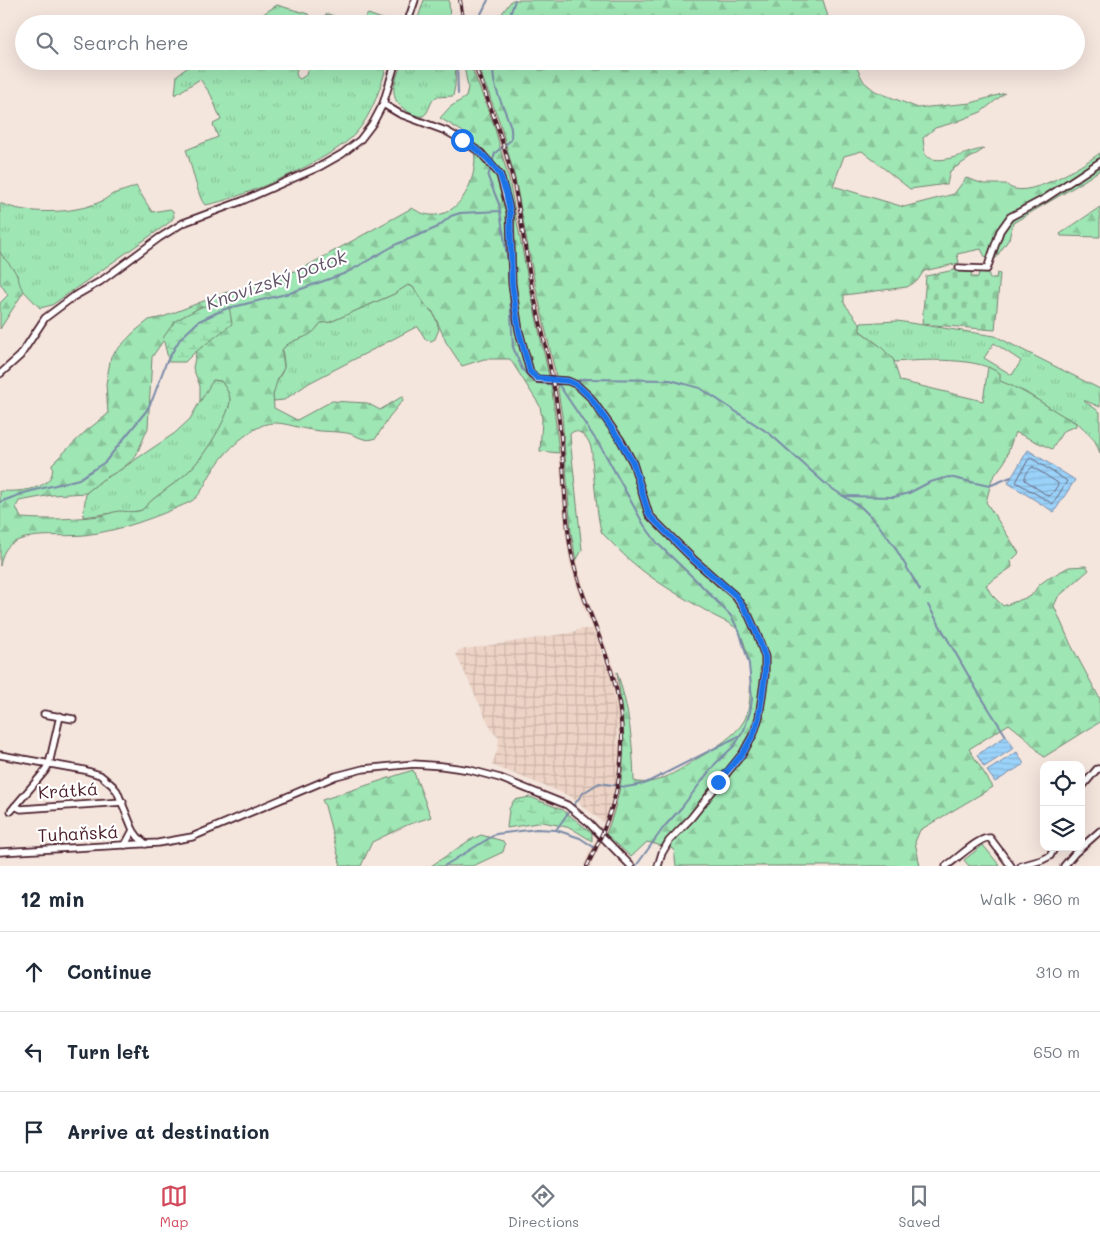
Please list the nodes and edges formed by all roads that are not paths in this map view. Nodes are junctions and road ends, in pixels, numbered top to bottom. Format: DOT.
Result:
graph roads {
  1 [pos="415,0"];
  2 [pos="410,15"];
  3 [pos="393,70"];
  4 [pos="383,104"];
  5 [pos="1100,162"];
  6 [pos="959,268"];
  7 [pos="0,374"];
  8 [pos="44,714"];
  9 [pos="60,716"];
  10 [pos="73,719"];
  11 [pos="0,755"];
  12 [pos="49,764"];
  13 [pos="1100,769"];
  14 [pos="1085,783"];
  15 [pos="123,802"];
  16 [pos="15,806"];
  17 [pos="11,811"];
  18 [pos="133,830"];
  19 [pos="1100,831"];
  20 [pos="1085,843"];
  21 [pos="146,844"];
  22 [pos="125,845"];
  23 [pos="1052,851"];
  24 [pos="1076,851"];
  25 [pos="0,852"];
  26 [pos="630,865"];
  27 [pos="658,866"];
  28 [pos="946,866"];
  29 [pos="1011,866"];
  30 [pos="1021,866"];
  31 [pos="1064,866"];
  1 -- 2 [label="street"];
  3 -- 4 [label="street"];
  4 -- 7 [label="street"];
  4 -- 27 [label="street"];
  5 -- 6 [label="street"];
  8 -- 9 [label="street"];
  9 -- 10 [label="street"];
  9 -- 12 [label="street"];
  11 -- 12 [label="street"];
  12 -- 15 [label="street"];
  12 -- 16 [label="street, Krátká"];
  13 -- 14 [label="street"];
  15 -- 16 [label="street, Krátká"];
  15 -- 18 [label="street"];
  16 -- 17 [label="street, Krátká"];
  18 -- 21 [label="street"];
  18 -- 22 [label="street"];
  19 -- 20 [label="street"];
  21 -- 22 [label="street, Tuhaňská"];
  21 -- 26 [label="street, Tuhaňská"];
  22 -- 25 [label="street, Tuhaňská"];
  23 -- 30 [label="street"];
  24 -- 31 [label="street"];
  28 -- 29 [label="street"];
}
